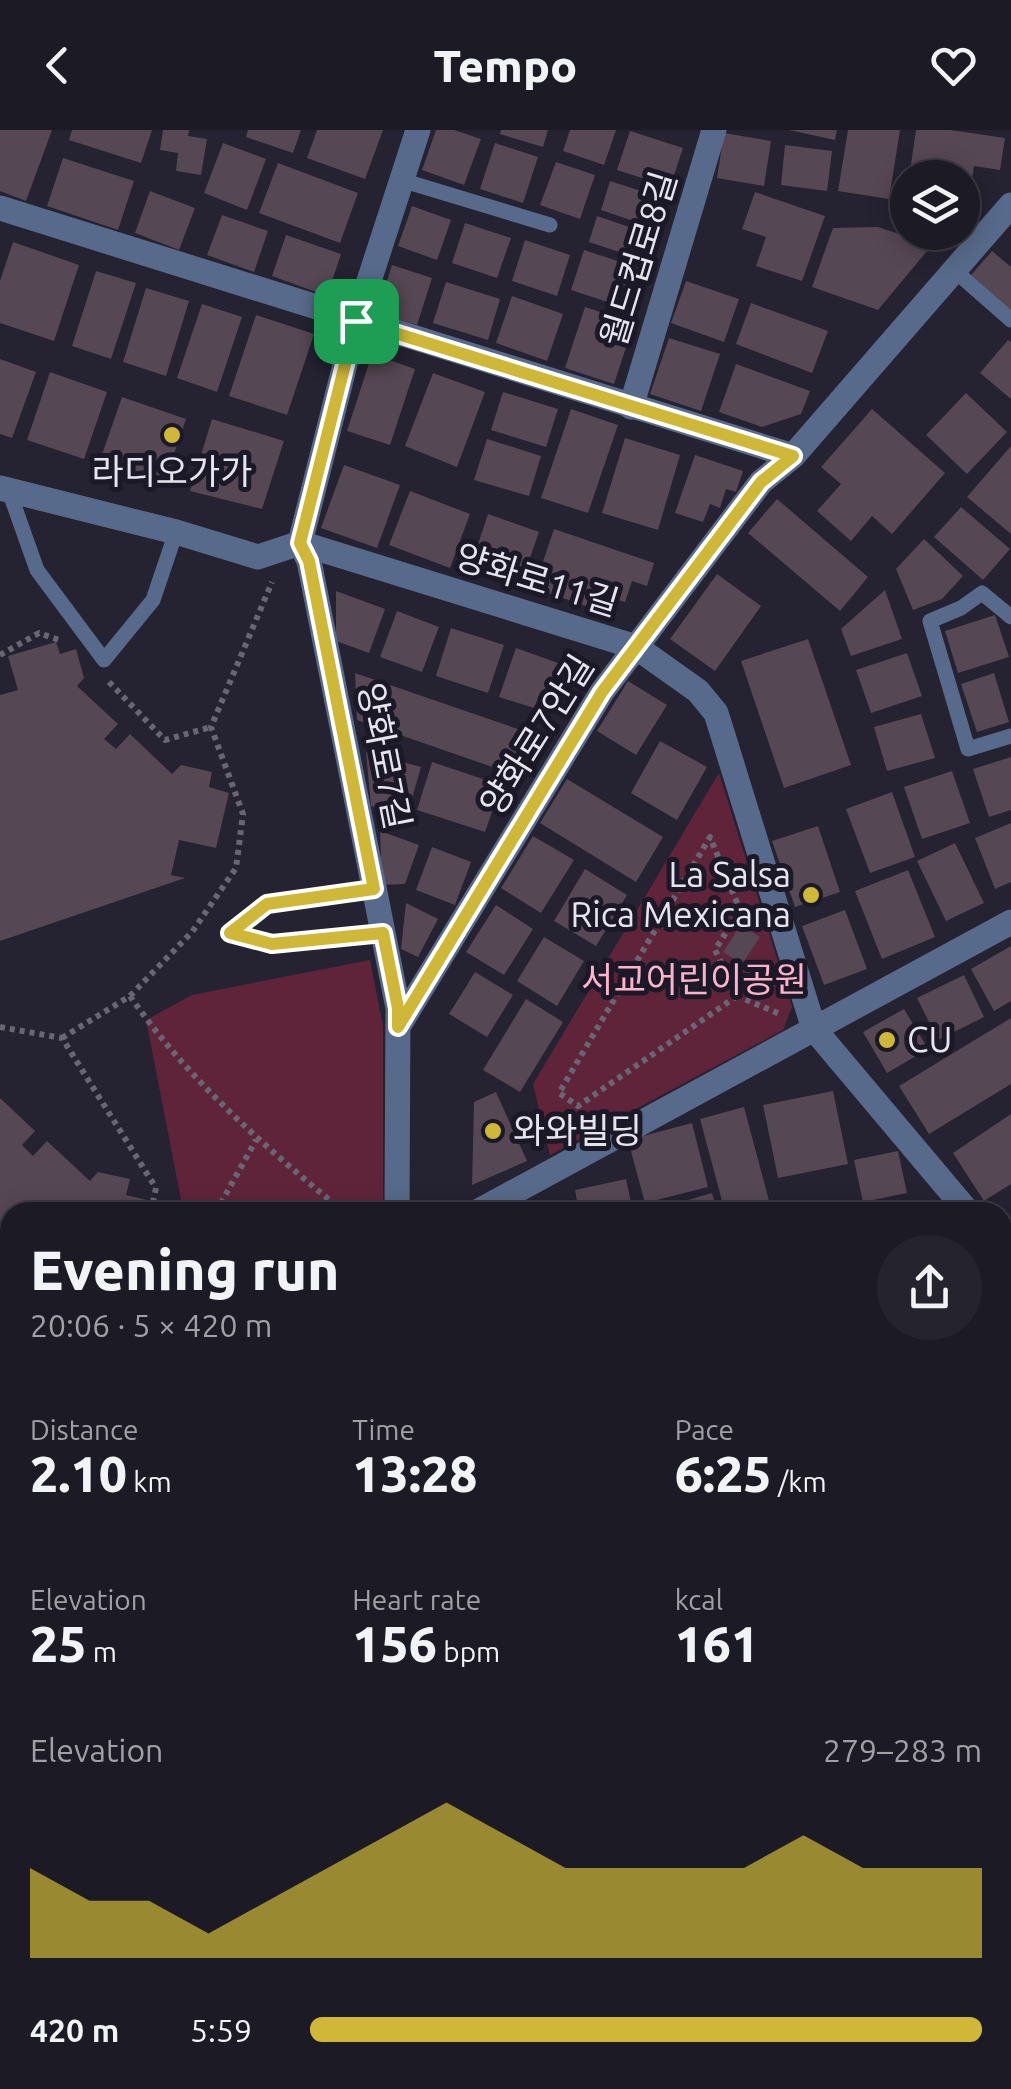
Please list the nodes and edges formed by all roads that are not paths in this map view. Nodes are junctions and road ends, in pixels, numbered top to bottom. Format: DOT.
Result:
graph roads {
  1 [pos="418,130"];
  2 [pos="714,130"];
  3 [pos="400,180"];
  4 [pos="1011,205"];
  5 [pos="0,208"];
  6 [pos="550,225"];
  7 [pos="954,270"];
  8 [pos="1011,320"];
  9 [pos="356,321"];
  10 [pos="631,407"];
  11 [pos="793,456"];
  12 [pos="4,489"];
  13 [pos="176,532"];
  14 [pos="300,543"];
  15 [pos="1011,616"];
  16 [pos="636,648"];
  17 [pos="1011,736"];
  18 [pos="374,889"];
  19 [pos="1011,922"];
  20 [pos="383,933"];
  21 [pos="398,1027"];
  22 [pos="814,1029"];
  23 [pos="397,1202"];
  24 [pos="495,1202"];
  25 [pos="960,1202"];
  1 -- 3 [label="street"];
  2 -- 10 [label="street, 월드컵로8길"];
  3 -- 6 [label="lane"];
  3 -- 9 [label="street"];
  4 -- 7 [label="street, 양화로7안길"];
  5 -- 9 [label="street"];
  7 -- 8 [label="lane"];
  7 -- 11 [label="street, 양화로7안길"];
  9 -- 10 [label="street"];
  9 -- 14 [label="street"];
  10 -- 11 [label="street"];
  11 -- 16 [label="street, 양화로7안길"];
  12 -- 13 [label="street"];
  12 -- 13 [label="lane"];
  13 -- 14 [label="street"];
  14 -- 16 [label="street, 양화로11길"];
  14 -- 18 [label="street, 양화로7길"];
  15 -- 17 [label="lane"];
  16 -- 21 [label="street, 양화로7안길"];
  16 -- 22 [label="street, 양화로11길"];
  18 -- 20 [label="street, 양화로7길"];
  18 -- 20 [label="lane"];
  19 -- 22 [label="street"];
  20 -- 21 [label="street, 양화로7길"];
  21 -- 23 [label="street, 양화로7길"];
  22 -- 24 [label="street"];
  22 -- 25 [label="street, 양화로11길"];
}
